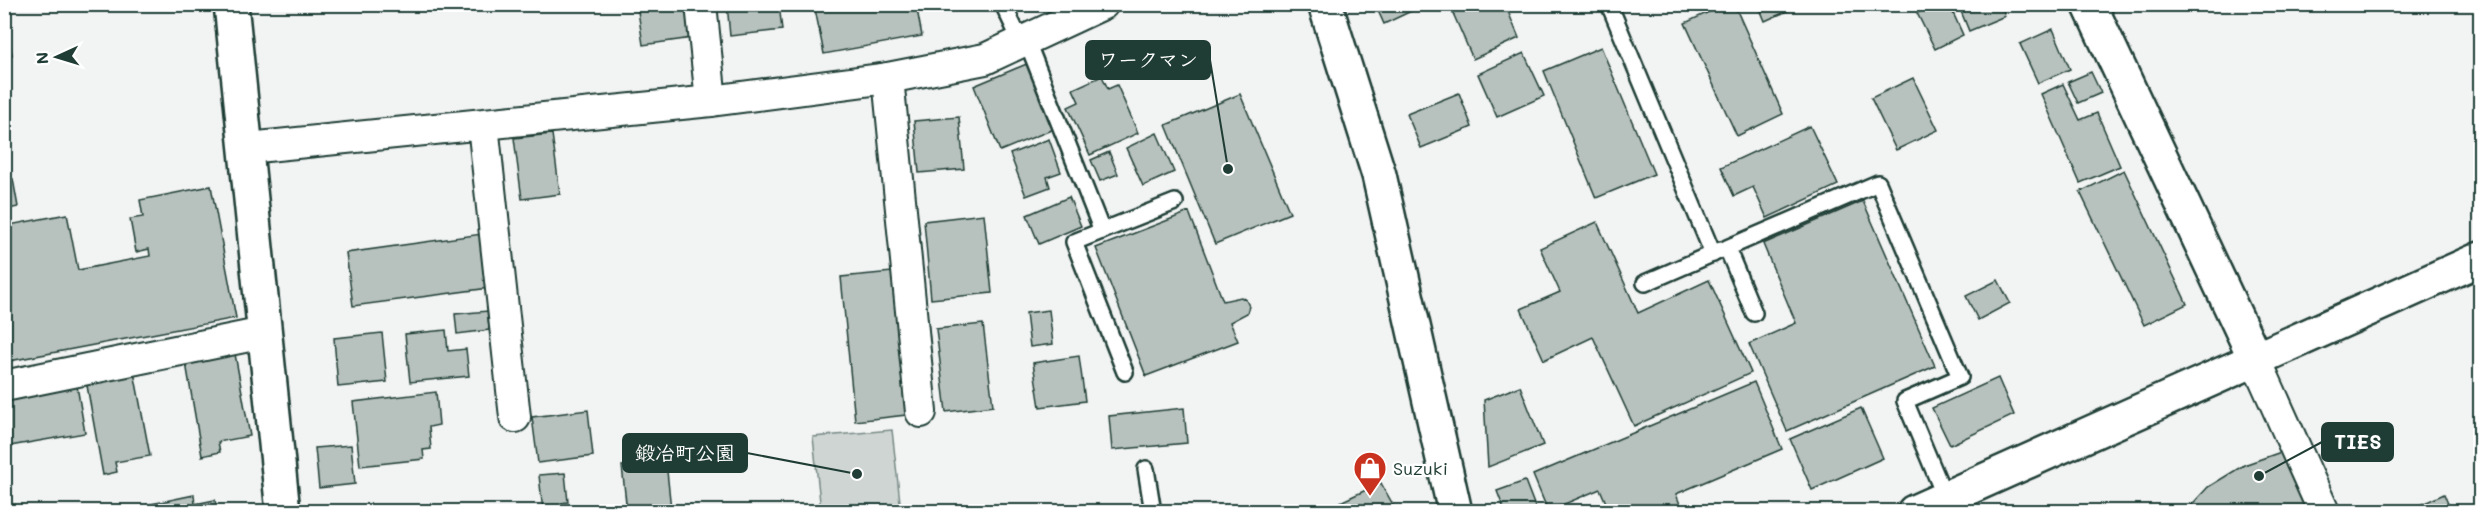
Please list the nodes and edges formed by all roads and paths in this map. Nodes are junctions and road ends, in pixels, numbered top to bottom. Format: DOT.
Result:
graph roads {
  1 [pos="231,4"];
  2 [pos="701,4"];
  3 [pos="1004,4"];
  4 [pos="1324,4"];
  5 [pos="1609,4"];
  6 [pos="2089,4"];
  7 [pos="1091,7"];
  8 [pos="1023,41"];
  9 [pos="888,78"];
  10 [pos="711,101"];
  11 [pos="483,125"];
  12 [pos="247,148"];
  13 [pos="1175,202"];
  14 [pos="1102,231"];
  15 [pos="1720,251"];
  16 [pos="2481,259"];
  17 [pos="1645,283"];
  18 [pos="1754,313"];
  19 [pos="264,333"];
  20 [pos="2255,358"];
  21 [pos="1125,372"];
  22 [pos="4,386"];
  23 [pos="921,412"];
  24 [pos="515,417"];
  25 [pos="1146,469"];
  26 [pos="1945,498"];
  27 [pos="283,512"];
  28 [pos="1153,512"];
  29 [pos="1455,512"];
  30 [pos="1914,512"];
  31 [pos="2324,512"];
  1 -- 12 [label="street"];
  2 -- 10 [label="street"];
  3 -- 8 [label="lane"];
  4 -- 29 [label="street"];
  5 -- 15 [label="lane"];
  6 -- 20 [label="street"];
  7 -- 8 [label="street"];
  8 -- 9 [label="street"];
  8 -- 14 [label="lane"];
  9 -- 10 [label="street"];
  9 -- 23 [label="street"];
  10 -- 11 [label="street"];
  11 -- 12 [label="street"];
  11 -- 24 [label="street"];
  12 -- 19 [label="street"];
  13 -- 14 [label="lane"];
  14 -- 21 [label="lane"];
  15 -- 17 [label="lane"];
  15 -- 18 [label="lane"];
  15 -- 26 [label="lane"];
  16 -- 20 [label="street"];
  19 -- 22 [label="street"];
  19 -- 27 [label="street"];
  20 -- 26 [label="street"];
  20 -- 31 [label="street"];
  25 -- 28 [label="lane"];
  26 -- 30 [label="street"];
}
